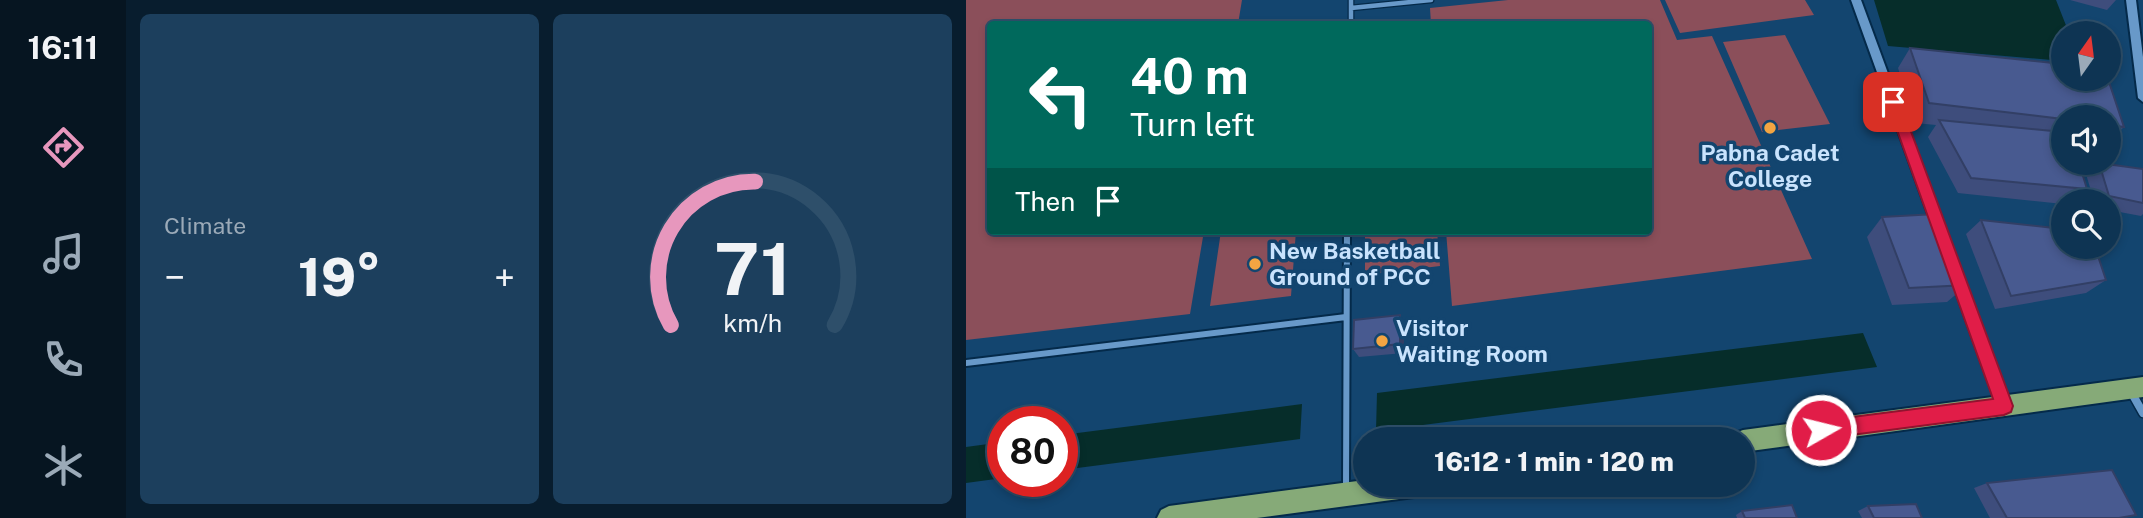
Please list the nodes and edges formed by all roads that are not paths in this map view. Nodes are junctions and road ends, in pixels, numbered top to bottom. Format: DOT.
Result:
graph roads {
  1 [pos="1351,0"];
  2 [pos="1431,0"];
  3 [pos="1856,0"];
  4 [pos="2131,0"];
  5 [pos="1351,8"];
  6 [pos="1351,21"];
  7 [pos="2143,98"];
  8 [pos="1348,235"];
  9 [pos="1942,236"];
  10 [pos="1952,262"];
  11 [pos="1346,317"];
  12 [pos="966,363"];
  13 [pos="2137,388"];
  14 [pos="2004,406"];
  15 [pos="2143,413"];
  16 [pos="1755,439"];
  17 [pos="1353,493"];
  18 [pos="1346,494"];
  19 [pos="1169,518"];
  1 -- 5 [label="lane"];
  2 -- 5 [label="lane"];
  3 -- 9 [label="street"];
  4 -- 7 [label="street"];
  5 -- 6 [label="lane"];
  8 -- 11 [label="lane"];
  10 -- 14 [label="street"];
  11 -- 12 [label="lane"];
  11 -- 18 [label="lane"];
  13 -- 14 [label="highway"];
  13 -- 15 [label="street"];
  14 -- 16 [label="highway"];
  17 -- 18 [label="highway"];
  18 -- 19 [label="highway"];
}
